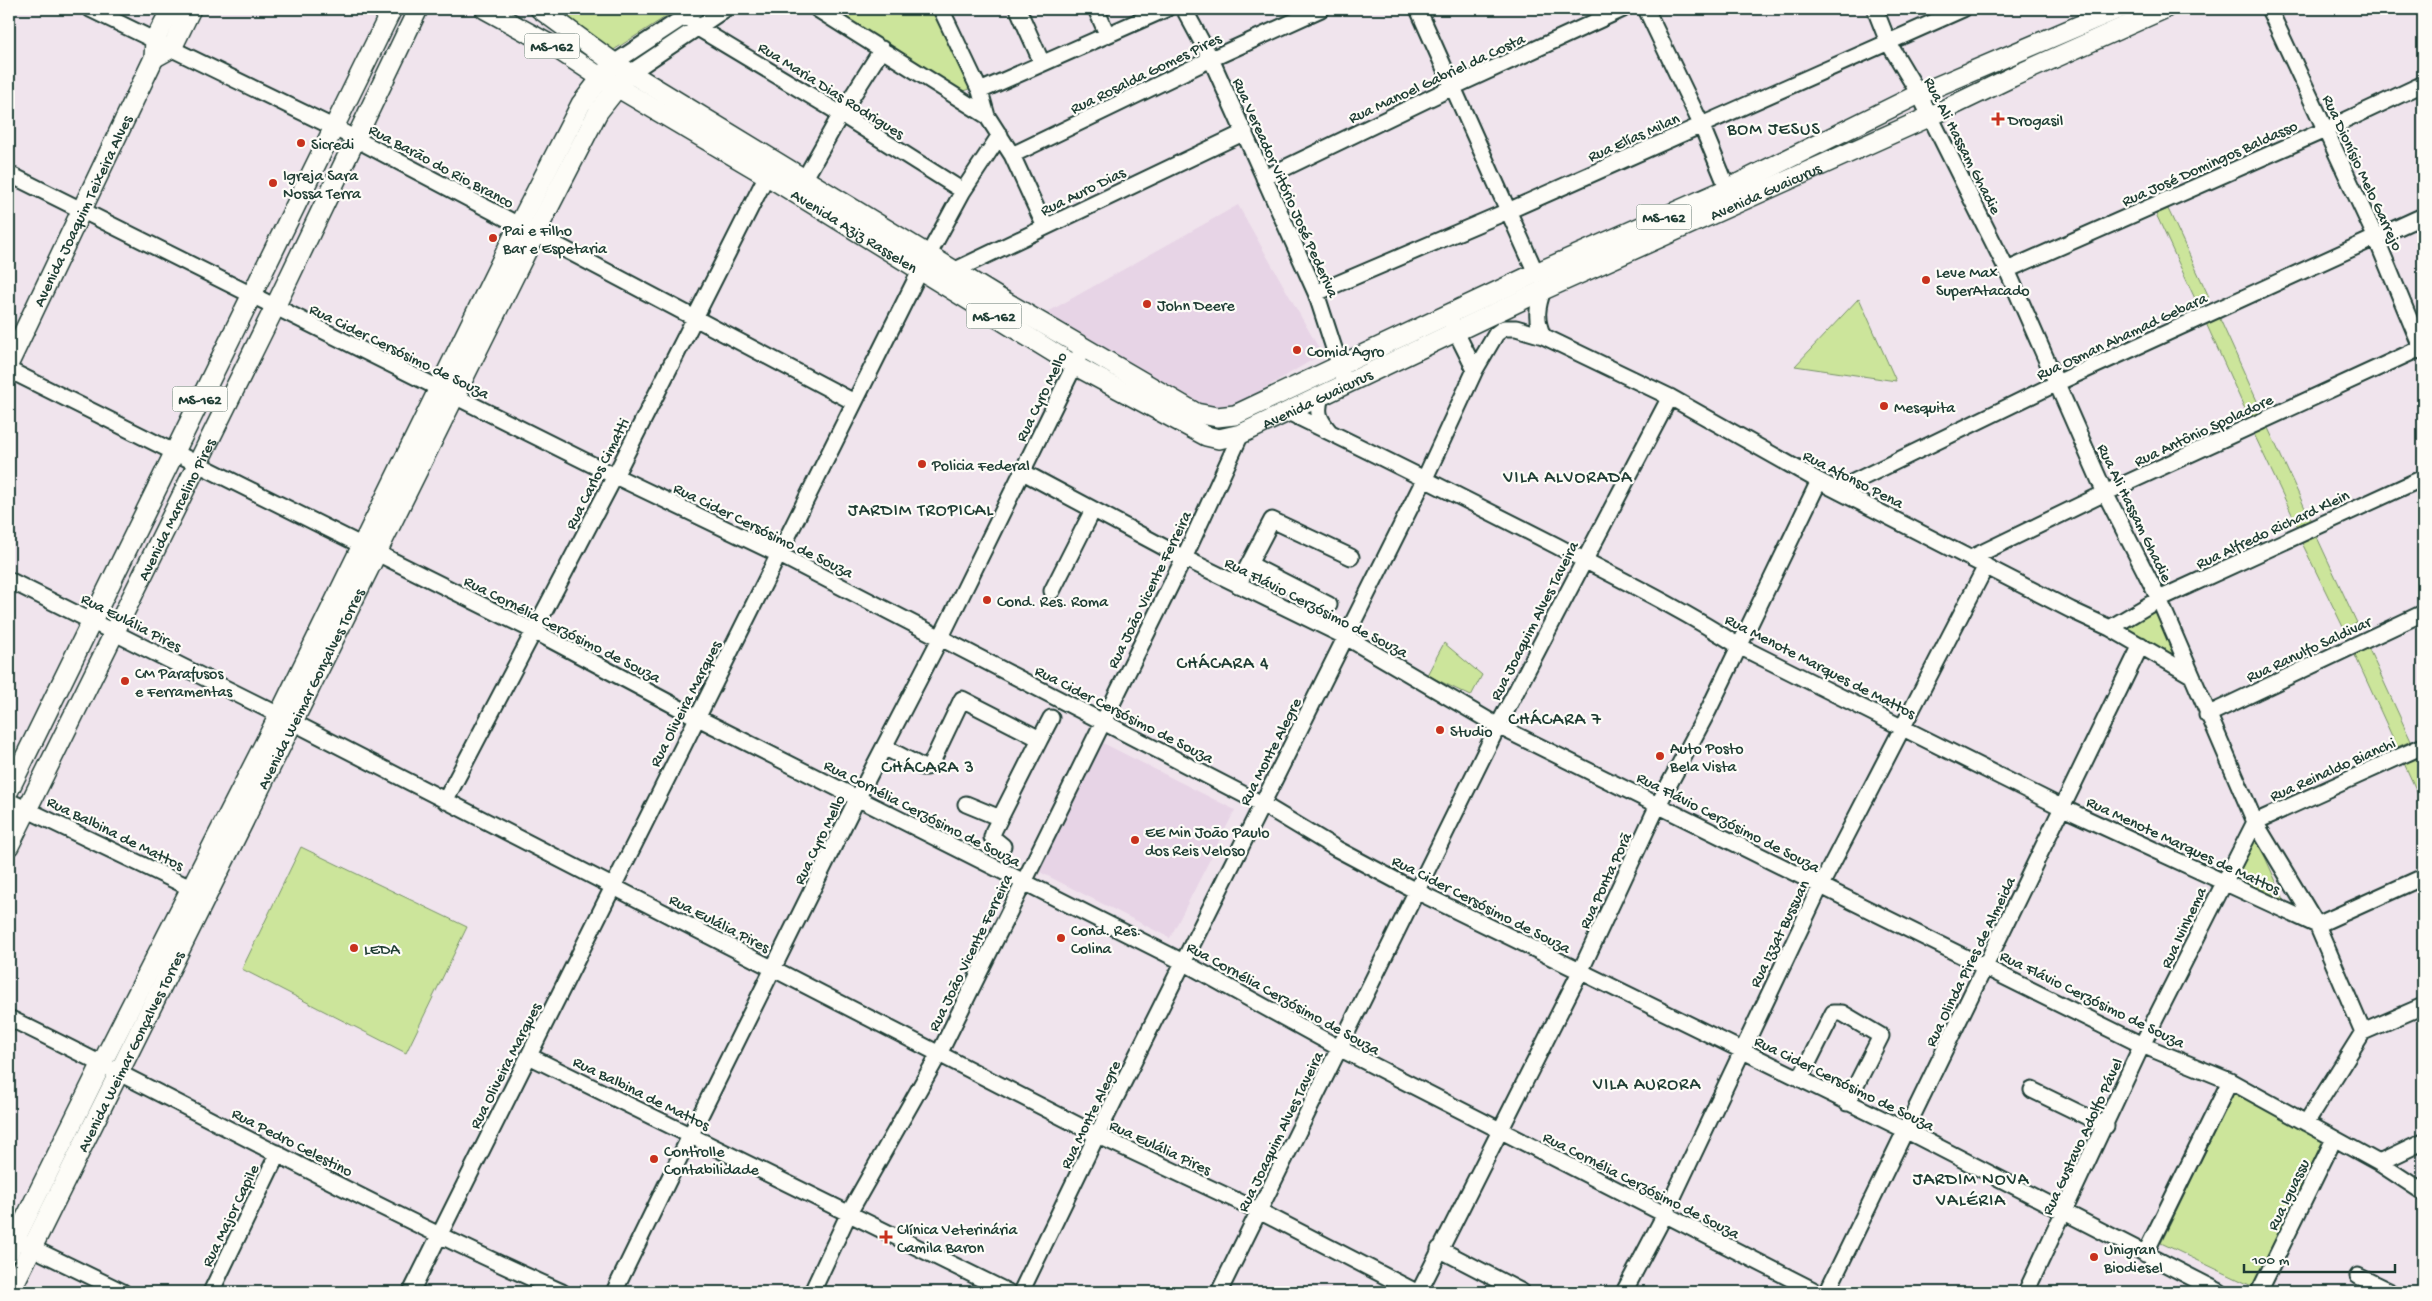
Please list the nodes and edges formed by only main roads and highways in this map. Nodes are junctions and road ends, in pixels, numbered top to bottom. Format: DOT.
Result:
graph roads {
  1 [pos="191,9"];
  2 [pos="392,9"];
  3 [pos="418,9"];
  4 [pos="485,9"];
  5 [pos="540,9"];
  6 [pos="2164,9"];
  7 [pos="2112,10"];
  8 [pos="172,21"];
  9 [pos="154,49"];
  10 [pos="614,63"];
  11 [pos="630,73"];
  12 [pos="600,77"];
  13 [pos="616,88"];
  14 [pos="771,168"];
  15 [pos="1731,196"];
  16 [pos="527,229"];
  17 [pos="927,267"];
  18 [pos="1539,281"];
  19 [pos="9,363"];
  20 [pos="1217,417"];
  21 [pos="1236,436"];
  22 [pos="9,790"];
  23 [pos="9,846"];
  24 [pos="200,892"];
  25 [pos="11,1243"];
  26 [pos="10,1292"];
  1 -- 8 [label="main road"];
  2 -- 22 [label="main road, Avenida Marcelino Pires / MS-162"];
  3 -- 23 [label="main road, Avenida Marcelino Pires / MS-162"];
  4 -- 12 [label="main road, Avenida Aziz Rasselen / MS-162"];
  5 -- 10 [label="main road, Avenida Aziz Rasselen / MS-162"];
  6 -- 15 [label="main road, Avenida Guaicurus / MS-162"];
  7 -- 15 [label="main road, Avenida Guaicurus / MS-162"];
  8 -- 9 [label="main road, Avenida Joaquim Teixeira Alves"];
  8 -- 9 [label="main road"];
  9 -- 19 [label="main road, Avenida Joaquim Teixeira Alves"];
  10 -- 11 [label="main road, Avenida Aziz Rasselen / MS-162"];
  10 -- 12 [label="main road, Avenida Weimar Gonçalves Torres"];
  11 -- 13 [label="main road, Avenida Weimar Gonçalves Torres"];
  11 -- 14 [label="main road, Avenida Aziz Rasselen / MS-162"];
  12 -- 13 [label="main road, Avenida Aziz Rasselen / MS-162"];
  12 -- 16 [label="main road, Avenida Weimar Gonçalves Torres"];
  13 -- 14 [label="main road, Avenida Aziz Rasselen / MS-162"];
  13 -- 16 [label="main road, Avenida Weimar Gonçalves Torres"];
  14 -- 17 [label="main road, Avenida Aziz Rasselen / MS-162"];
  14 -- 17 [label="main road, Avenida Aziz Rasselen / MS-162"];
  15 -- 18 [label="main road, Avenida Guaicurus / MS-162"];
  16 -- 24 [label="main road, Avenida Weimar Gonçalves Torres"];
  17 -- 20 [label="main road, Avenida Aziz Rasselen / MS-162"];
  17 -- 21 [label="main road, Avenida Aziz Rasselen / MS-162"];
  18 -- 20 [label="main road, Avenida Guaicurus / MS-162"];
  18 -- 21 [label="main road, Avenida Guaicurus / MS-162"];
  24 -- 25 [label="main road, Avenida Weimar Gonçalves Torres"];
  24 -- 26 [label="main road, Avenida Weimar Gonçalves Torres"];
}
